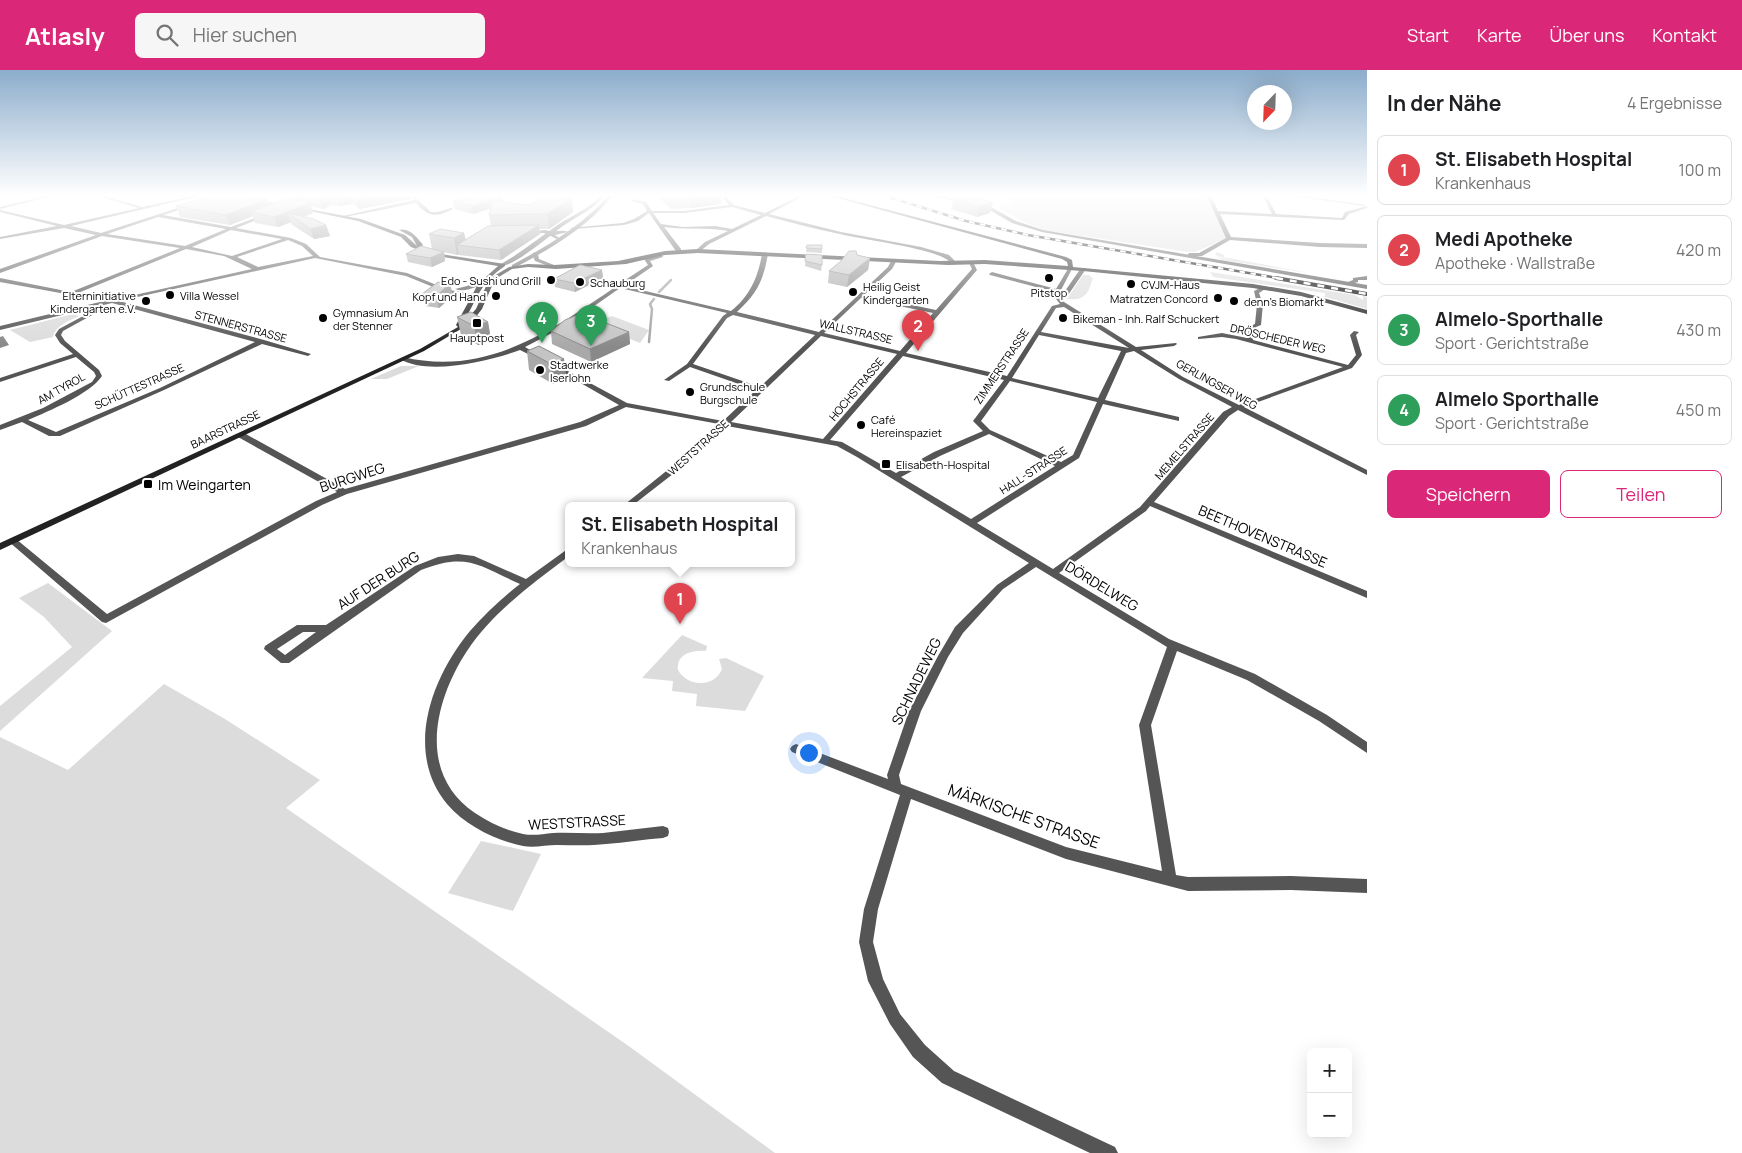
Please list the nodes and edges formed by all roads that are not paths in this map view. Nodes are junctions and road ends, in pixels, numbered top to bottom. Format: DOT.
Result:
graph roads {
  1 [pos="68,247"];
  2 [pos="179,247"];
  3 [pos="191,247"];
  4 [pos="266,247"];
  5 [pos="305,247"];
  6 [pos="414,247"];
  7 [pos="531,247"];
  8 [pos="545,247"];
  9 [pos="676,247"];
  10 [pos="701,247"];
  11 [pos="911,247"];
  12 [pos="1025,247"];
  13 [pos="1025,247"];
  14 [pos="1133,247"];
  15 [pos="1136,247"];
  16 [pos="1219,247"];
  17 [pos="188,248"];
  18 [pos="419,248"];
  19 [pos="698,251"];
  20 [pos="676,252"];
  21 [pos="709,252"];
  22 [pos="535,254"];
  23 [pos="765,254"];
  24 [pos="315,257"];
  25 [pos="1206,257"];
  26 [pos="230,258"];
  27 [pos="646,260"];
  28 [pos="894,260"];
  29 [pos="468,261"];
  30 [pos="952,261"];
  31 [pos="620,262"];
  32 [pos="942,262"];
  33 [pos="1081,262"];
  34 [pos="973,263"];
  35 [pos="503,265"];
  36 [pos="514,266"];
  37 [pos="556,267"];
  38 [pos="1071,268"];
  39 [pos="1083,269"];
  40 [pos="257,270"];
  41 [pos="0,271"];
  42 [pos="1124,273"];
  43 [pos="992,274"];
  44 [pos="1364,278"];
  45 [pos="485,279"];
  46 [pos="0,280"];
  47 [pos="1356,283"];
  48 [pos="1227,284"];
  49 [pos="619,286"];
  50 [pos="1367,286"];
  51 [pos="444,288"];
  52 [pos="456,289"];
  53 [pos="1259,289"];
  54 [pos="1058,291"];
  55 [pos="1066,293"];
  56 [pos="72,294"];
  57 [pos="473,294"];
  58 [pos="484,296"];
  59 [pos="860,296"];
  60 [pos="112,302"];
  61 [pos="1335,302"];
  62 [pos="1063,304"];
  63 [pos="1350,306"];
  64 [pos="1367,311"];
  65 [pos="936,312"];
  66 [pos="731,313"];
  67 [pos="1367,317"];
  68 [pos="458,327"];
  69 [pos="0,328"];
  70 [pos="1356,332"];
  71 [pos="1037,333"];
  72 [pos="818,334"];
  73 [pos="1200,338"];
  74 [pos="1250,340"];
  75 [pos="262,341"];
  76 [pos="1174,344"];
  77 [pos="520,347"];
  78 [pos="1131,350"];
  79 [pos="900,353"];
  80 [pos="308,354"];
  81 [pos="412,354"];
  82 [pos="76,355"];
  83 [pos="403,359"];
  84 [pos="477,359"];
  85 [pos="690,365"];
  86 [pos="1350,367"];
  87 [pos="1009,378"];
  88 [pos="0,380"];
  89 [pos="667,380"];
  90 [pos="759,389"];
  91 [pos="1100,400"];
  92 [pos="625,405"];
  93 [pos="1236,408"];
  94 [pos="1176,419"];
  95 [pos="23,420"];
  96 [pos="725,423"];
  97 [pos="0,428"];
  98 [pos="991,432"];
  99 [pos="240,435"];
  100 [pos="826,440"];
  101 [pos="1062,466"];
  102 [pos="1363,467"];
  103 [pos="1367,473"];
  104 [pos="895,477"];
  105 [pos="344,492"];
  106 [pos="632,502"];
  107 [pos="1149,503"];
  108 [pos="970,523"];
  109 [pos="13,541"];
  110 [pos="0,547"];
  111 [pos="565,554"];
  112 [pos="1036,563"];
  113 [pos="1053,573"];
  114 [pos="528,584"];
  115 [pos="1367,595"];
  116 [pos="328,629"];
  117 [pos="1173,646"];
  118 [pos="1367,748"];
  119 [pos="796,749"];
  120 [pos="901,790"];
  121 [pos="664,832"];
  122 [pos="1170,880"];
  123 [pos="1367,886"];
  124 [pos="1109,1153"];
  1 -- 41 [label="street"];
  2 -- 17 [label="street"];
  3 -- 17 [label="street"];
  4 -- 26 [label="street"];
  5 -- 24 [label="street"];
  6 -- 18 [label="main road"];
  7 -- 35 [label="street"];
  8 -- 22 [label="street"];
  9 -- 20 [label="street"];
  10 -- 19 [label="street"];
  11 -- 30 [label="street"];
  12 -- 38 [label="main road"];
  13 -- 39 [label="main road"];
  14 -- 25 [label="street"];
  15 -- 25 [label="street"];
  16 -- 25 [label="street"];
  17 -- 26 [label="street"];
  17 -- 56 [label="street"];
  18 -- 29 [label="main road"];
  19 -- 20 [label="main road"];
  19 -- 21 [label="main road"];
  20 -- 27 [label="street"];
  20 -- 31 [label="main road"];
  21 -- 23 [label="main road"];
  21 -- 27 [label="main road"];
  22 -- 36 [label="street"];
  22 -- 37 [label="street"];
  23 -- 28 [label="main road"];
  23 -- 66 [label="street"];
  24 -- 40 [label="street"];
  24 -- 51 [label="street"];
  25 -- 47 [label="street"];
  25 -- 47 [label="street"];
  26 -- 40 [label="street"];
  27 -- 31 [label="main road"];
  27 -- 49 [label="street"];
  28 -- 32 [label="main road"];
  28 -- 59 [label="street, WESTSTRASSE"];
  29 -- 35 [label="main road"];
  29 -- 35 [label="main road"];
  29 -- 45 [label="main road"];
  30 -- 32 [label="main road"];
  30 -- 34 [label="main road"];
  31 -- 37 [label="main road"];
  32 -- 34 [label="main road"];
  33 -- 42 [label="main road"];
  34 -- 38 [label="main road"];
  34 -- 65 [label="street, HOCHSTRASSE"];
  35 -- 36 [label="main road"];
  35 -- 45 [label="main road"];
  36 -- 37 [label="main road"];
  36 -- 37 [label="main road"];
  36 -- 58 [label="main road, BAARSTRASSE"];
  38 -- 39 [label="main road"];
  38 -- 54 [label="street"];
  39 -- 42 [label="main road"];
  39 -- 55 [label="street"];
  40 -- 60 [label="street"];
  42 -- 48 [label="main road"];
  43 -- 54 [label="street"];
  44 -- 47 [label="street"];
  45 -- 52 [label="street"];
  45 -- 57 [label="main road"];
  46 -- 56 [label="street, STENNERSTRASSE"];
  47 -- 50 [label="street"];
  48 -- 53 [label="main road"];
  48 -- 61 [label="main road"];
  49 -- 66 [label="street, WALLSTRASSE"];
  49 -- 77 [label="street"];
  51 -- 52 [label="street"];
  51 -- 57 [label="street"];
  52 -- 57 [label="street"];
  53 -- 63 [label="main road"];
  53 -- 67 [label="main road"];
  53 -- 74 [label="street"];
  54 -- 55 [label="street"];
  54 -- 62 [label="street"];
  55 -- 62 [label="street"];
  56 -- 60 [label="street, STENNERSTRASSE"];
  57 -- 58 [label="street"];
  57 -- 68 [label="main road"];
  58 -- 68 [label="main road, BAARSTRASSE"];
  59 -- 65 [label="street"];
  59 -- 72 [label="street, WESTSTRASSE"];
  60 -- 69 [label="street"];
  60 -- 75 [label="street, STENNERSTRASSE"];
  60 -- 82 [label="street, AM TYROL"];
  61 -- 63 [label="main road"];
  61 -- 64 [label="main road"];
  62 -- 71 [label="street, ZIMMERSTRASSE"];
  62 -- 78 [label="street, GERLINGSER WEG"];
  63 -- 64 [label="main road"];
  65 -- 79 [label="street, HOCHSTRASSE"];
  66 -- 72 [label="street, WALLSTRASSE"];
  66 -- 85 [label="street"];
  68 -- 81 [label="main road, BAARSTRASSE"];
  70 -- 86 [label="street"];
  71 -- 78 [label="street"];
  71 -- 87 [label="street, ZIMMERSTRASSE"];
  72 -- 79 [label="street, WALLSTRASSE"];
  72 -- 90 [label="street, WESTSTRASSE"];
  73 -- 74 [label="street, DRÖSCHEDER WEG"];
  74 -- 86 [label="street, DRÖSCHEDER WEG"];
  75 -- 80 [label="street, STENNERSTRASSE"];
  75 -- 95 [label="street, SCHÜTTESTRASSE"];
  76 -- 78 [label="street"];
  77 -- 84 [label="street"];
  77 -- 92 [label="street, DÖRDELWEG"];
  78 -- 91 [label="street, HALL-STRASSE"];
  78 -- 93 [label="street, GERLINGSER WEG"];
  79 -- 87 [label="street, WALLSTRASSE"];
  79 -- 100 [label="street, HOCHSTRASSE"];
  81 -- 83 [label="main road, BAARSTRASSE"];
  81 -- 84 [label="street"];
  82 -- 88 [label="street"];
  82 -- 95 [label="street, AM TYROL"];
  83 -- 84 [label="street"];
  83 -- 99 [label="main road, BAARSTRASSE"];
  85 -- 89 [label="street"];
  85 -- 90 [label="street"];
  86 -- 93 [label="street, MEMELSTRASSE"];
  87 -- 91 [label="street, WALLSTRASSE"];
  87 -- 104 [label="street, ZIMMERSTRASSE"];
  90 -- 96 [label="street, WESTSTRASSE"];
  91 -- 94 [label="street, WALLSTRASSE"];
  91 -- 101 [label="street, HALL-STRASSE"];
  92 -- 96 [label="street, DÖRDELWEG"];
  92 -- 105 [label="street, BURGWEG"];
  93 -- 102 [label="street, GERLINGSER WEG"];
  93 -- 107 [label="street, MEMELSTRASSE"];
  95 -- 97 [label="street, AM TYROL"];
  96 -- 100 [label="street, DÖRDELWEG"];
  96 -- 106 [label="street, WESTSTRASSE"];
  98 -- 101 [label="street"];
  99 -- 105 [label="street"];
  99 -- 109 [label="main road, BAARSTRASSE"];
  100 -- 104 [label="street, DÖRDELWEG"];
  101 -- 108 [label="street, HALL-STRASSE"];
  102 -- 103 [label="street, GERLINGSER WEG"];
  104 -- 108 [label="street, DÖRDELWEG"];
  105 -- 109 [label="street, BURGWEG"];
  107 -- 113 [label="street, MEMELSTRASSE"];
  107 -- 115 [label="street, BEETHOVENSTRASSE"];
  108 -- 112 [label="street, DÖRDELWEG"];
  109 -- 110 [label="main road, BAARSTRASSE"];
  111 -- 114 [label="street, WESTSTRASSE"];
  112 -- 113 [label="street, DÖRDELWEG"];
  112 -- 120 [label="street, SCHNADEWEG"];
  113 -- 117 [label="street, DÖRDELWEG"];
  114 -- 116 [label="street, AUF DER BURG"];
  114 -- 121 [label="street, WESTSTRASSE"];
  116 -- 116 [label="street, AUF DER BURG"];
  117 -- 118 [label="street, DÖRDELWEG"];
  117 -- 122 [label="street"];
  119 -- 120 [label="street, MÄRKISCHE STRASSE"];
  120 -- 122 [label="street, MÄRKISCHE STRASSE"];
  120 -- 124 [label="street, SCHNADEWEG"];
  122 -- 123 [label="street, MÄRKISCHE STRASSE"];
}
